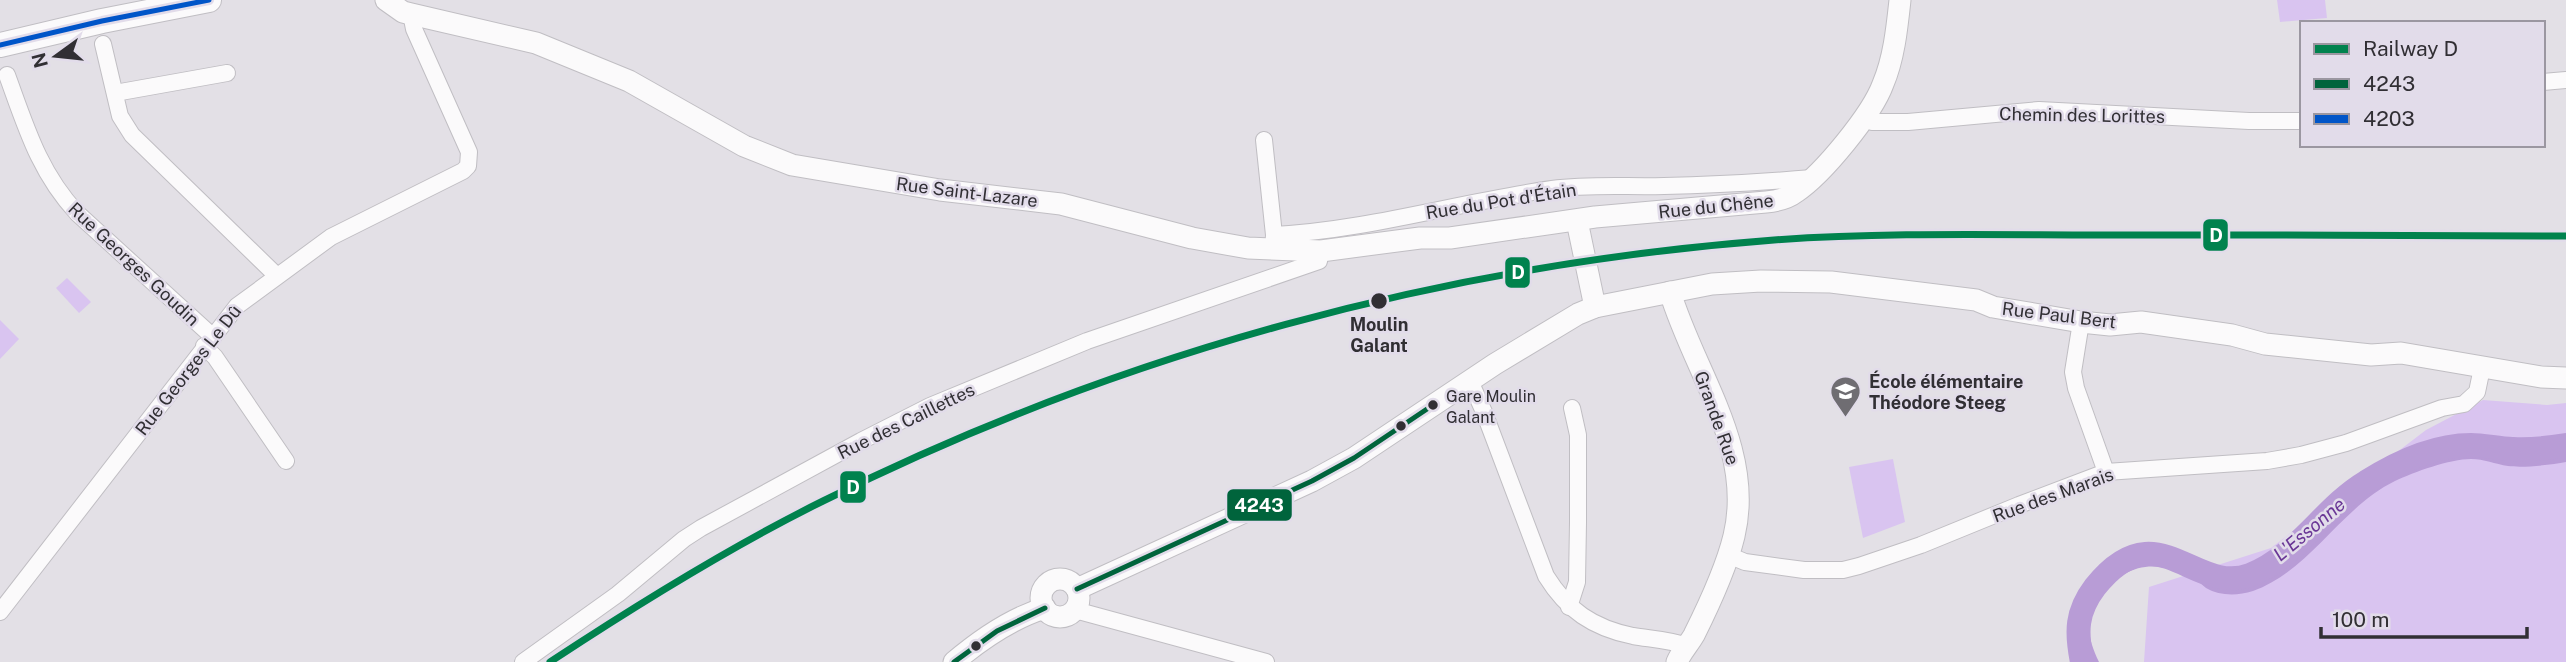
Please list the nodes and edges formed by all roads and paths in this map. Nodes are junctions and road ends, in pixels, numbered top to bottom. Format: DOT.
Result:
graph roads {
  1 [pos="140,0"];
  2 [pos="209,0"];
  3 [pos="386,0"];
  4 [pos="1900,0"];
  5 [pos="411,15"];
  6 [pos="0,33"];
  7 [pos="103,44"];
  8 [pos="0,45"];
  9 [pos="227,73"];
  10 [pos="7,75"];
  11 [pos="2566,80"];
  12 [pos="2545,82"];
  13 [pos="115,93"];
  14 [pos="1863,118"];
  15 [pos="2300,121"];
  16 [pos="1264,140"];
  17 [pos="1813,178"];
  18 [pos="1577,220"];
  19 [pos="1274,243"];
  20 [pos="1321,251"];
  21 [pos="277,276"];
  22 [pos="1670,292"];
  23 [pos="1595,307"];
  24 [pos="2081,322"];
  25 [pos="208,341"];
  26 [pos="2482,368"];
  27 [pos="2566,378"];
  28 [pos="1470,381"];
  29 [pos="1572,408"];
  30 [pos="286,461"];
  31 [pos="2106,472"];
  32 [pos="1728,555"];
  33 [pos="1076,599"];
  34 [pos="1569,607"];
  35 [pos="1045,608"];
  36 [pos="0,612"];
  37 [pos="1682,654"];
  38 [pos="523,662"];
  39 [pos="954,662"];
  40 [pos="1266,662"];
  1 -- 6 [label="main road"];
  2 -- 8 [label="main road"];
  3 -- 5 [label="street, Rue Saint-Lazare"];
  4 -- 14 [label="street, Rue du Chêne"];
  5 -- 19 [label="street, Rue Saint-Lazare"];
  5 -- 21 [label="street, Rue Georges Le Dû"];
  7 -- 13 [label="street"];
  9 -- 13 [label="street"];
  10 -- 25 [label="street, Rue Georges Goudin"];
  11 -- 12 [label="street"];
  13 -- 21 [label="street"];
  14 -- 15 [label="street, Chemin des Lorittes"];
  14 -- 17 [label="street, Rue du Chêne"];
  16 -- 19 [label="street"];
  17 -- 18 [label="street, Rue du Chêne"];
  17 -- 19 [label="street, Rue du Pot d'Étain"];
  18 -- 20 [label="street, Rue Saint-Lazare"];
  18 -- 23 [label="street"];
  19 -- 20 [label="street, Rue Saint-Lazare"];
  20 -- 38 [label="street, Rue des Caillettes"];
  21 -- 25 [label="street, Rue Georges Le Dû"];
  22 -- 23 [label="street, Rue Paul Bert"];
  22 -- 24 [label="street, Rue Paul Bert"];
  22 -- 32 [label="street, Grande Rue"];
  23 -- 28 [label="street, Rue Paul Bert"];
  24 -- 26 [label="street, Rue Paul Bert"];
  24 -- 31 [label="street"];
  25 -- 30 [label="street, Rue Georges Goudin"];
  25 -- 36 [label="street, Rue Georges Le Dû"];
  26 -- 27 [label="street, Rue Paul Bert"];
  26 -- 31 [label="street, Rue des Marais"];
  28 -- 33 [label="street, Rue Paul Bert"];
  28 -- 34 [label="street"];
  29 -- 34 [label="street"];
  31 -- 32 [label="street, Rue des Marais"];
  32 -- 37 [label="street, Grande Rue"];
  33 -- 35 [label="street"];
  33 -- 35 [label="street"];
  33 -- 40 [label="street"];
  34 -- 37 [label="street"];
  35 -- 39 [label="street"];
}
